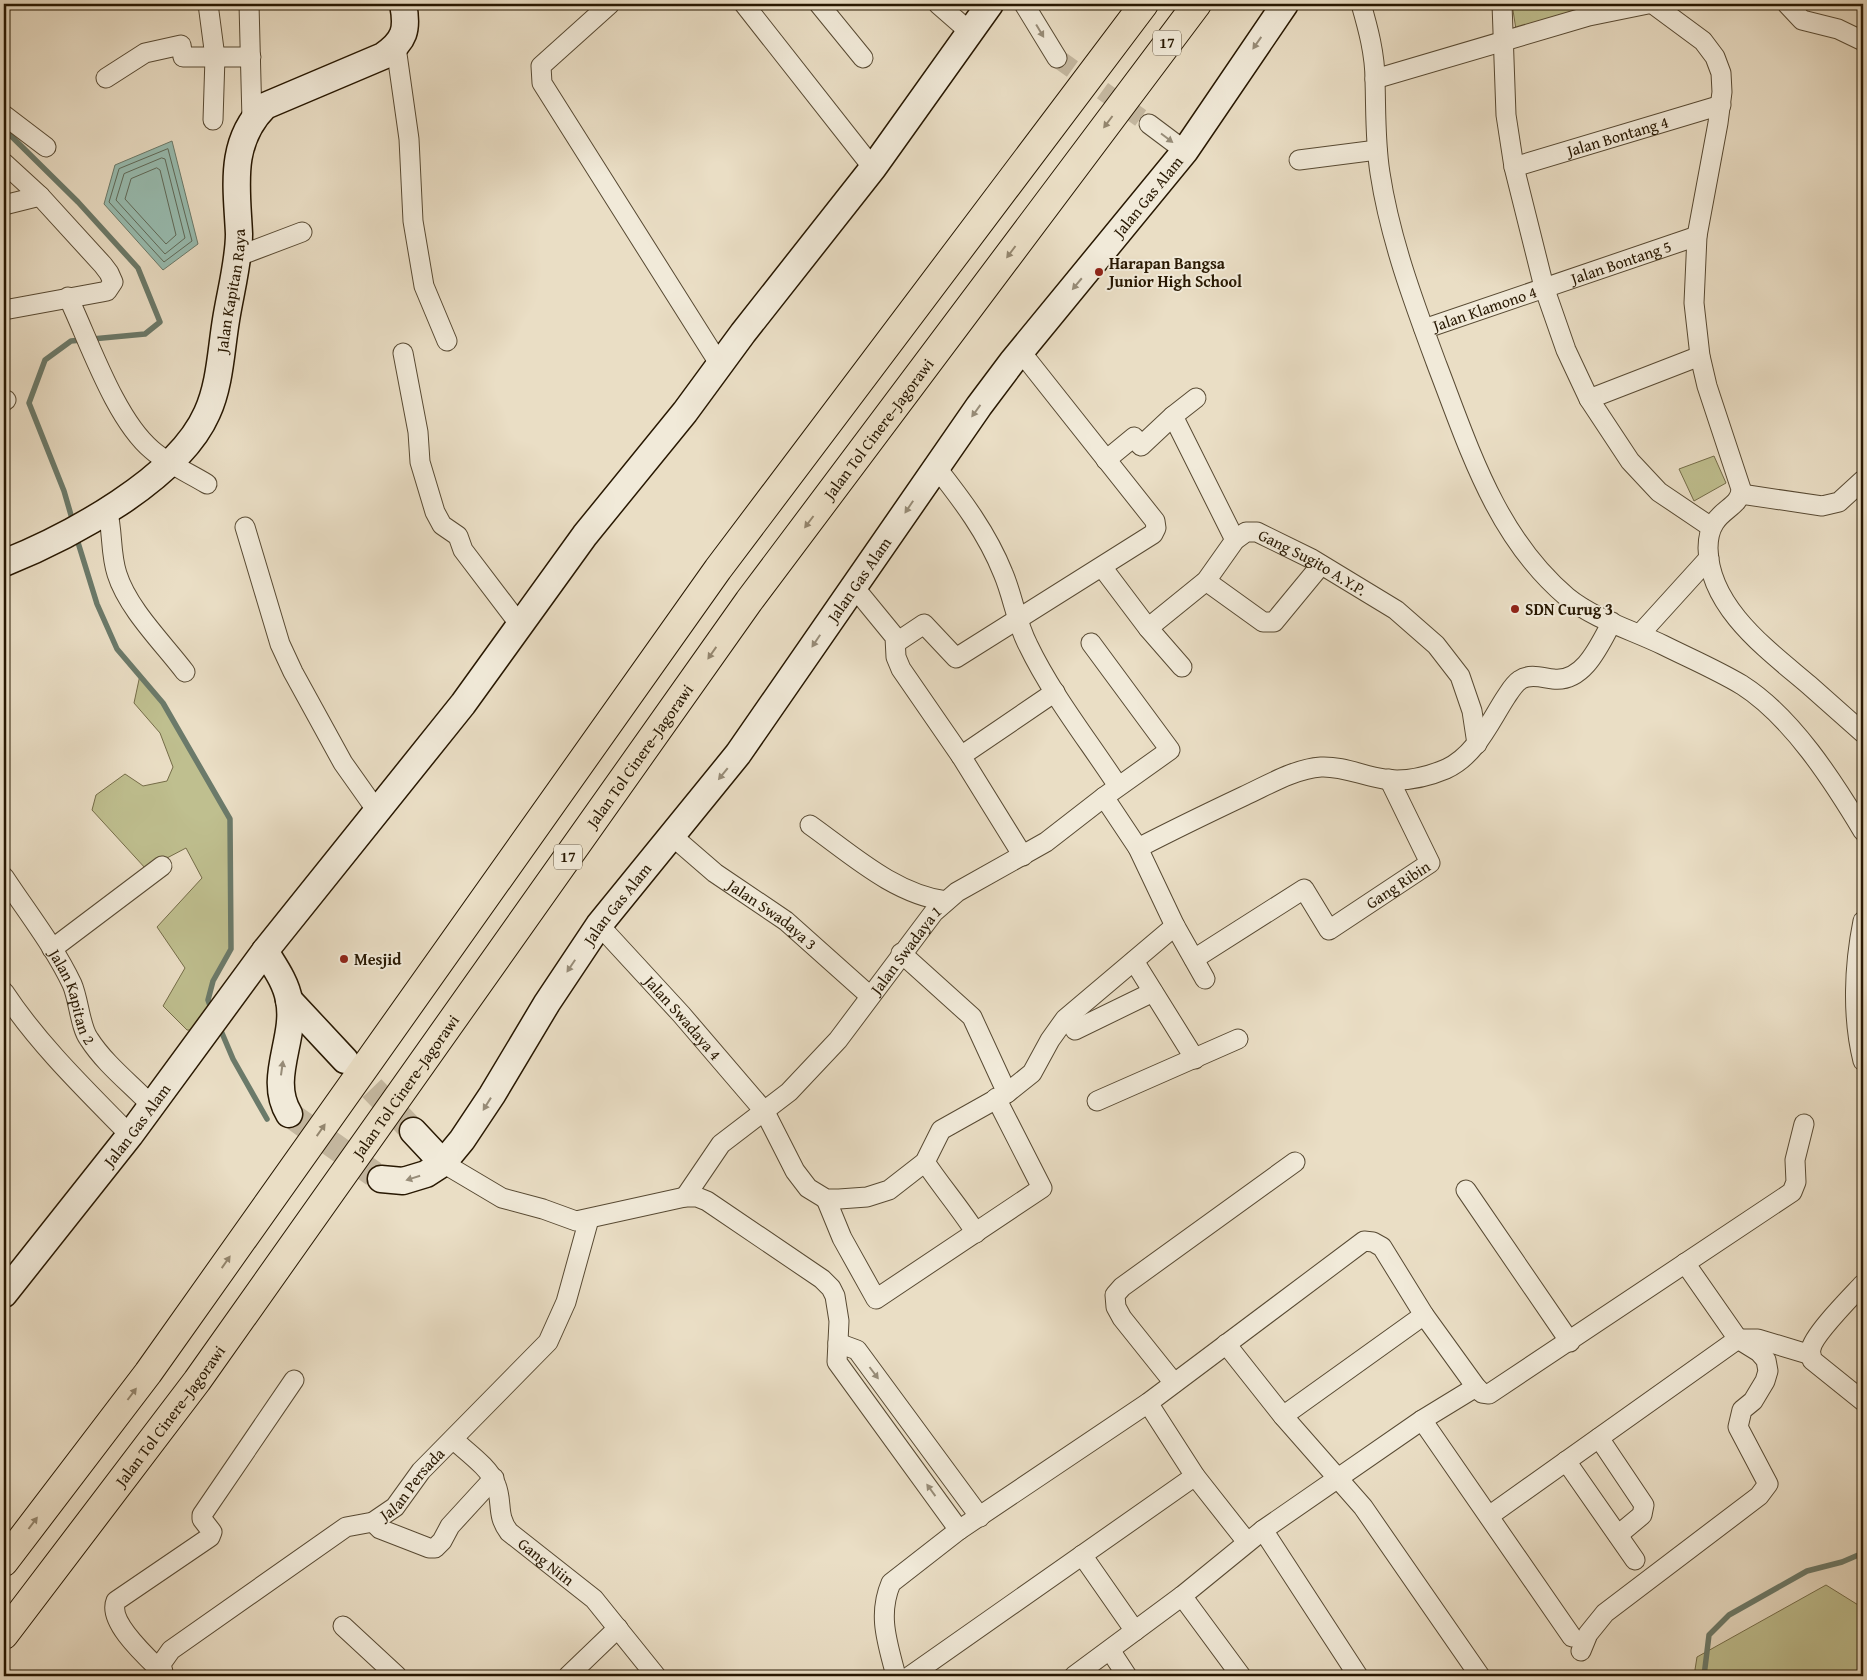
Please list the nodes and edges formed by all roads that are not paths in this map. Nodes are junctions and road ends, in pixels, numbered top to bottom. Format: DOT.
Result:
graph roads {
  1 [pos="208,4"];
  2 [pos="250,4"];
  3 [pos="403,4"];
  4 [pos="610,4"];
  5 [pos="744,4"];
  6 [pos="819,4"];
  7 [pos="938,4"];
  8 [pos="990,4"];
  9 [pos="1024,4"];
  10 [pos="1138,4"];
  11 [pos="1144,4"];
  12 [pos="1197,4"];
  13 [pos="1209,4"];
  14 [pos="1285,4"];
  15 [pos="1361,4"];
  16 [pos="1502,4"];
  17 [pos="1648,4"];
  18 [pos="1653,4"];
  19 [pos="1787,4"];
  20 [pos="970,32"];
  21 [pos="1505,41"];
  22 [pos="1863,41"];
  23 [pos="396,47"];
  24 [pos="1107,52"];
  25 [pos="215,57"];
  26 [pos="251,57"];
  27 [pos="863,58"];
  28 [pos="1057,58"];
  29 [pos="106,78"];
  30 [pos="1376,79"];
  31 [pos="1138,83"];
  32 [pos="1721,105"];
  33 [pos="4,115"];
  34 [pos="213,120"];
  35 [pos="252,120"];
  36 [pos="1149,124"];
  37 [pos="46,147"];
  38 [pos="1377,150"];
  39 [pos="1185,151"];
  40 [pos="1299,160"];
  41 [pos="4,162"];
  42 [pos="1514,167"];
  43 [pos="873,168"];
  44 [pos="40,196"];
  45 [pos="4,205"];
  46 [pos="302,232"];
  47 [pos="1697,236"];
  48 [pos="236,257"];
  49 [pos="1544,287"];
  50 [pos="68,297"];
  51 [pos="4,310"];
  52 [pos="1424,329"];
  53 [pos="447,341"];
  54 [pos="1021,352"];
  55 [pos="403,353"];
  56 [pos="1700,356"];
  57 [pos="720,365"];
  58 [pos="1196,398"];
  59 [pos="1589,399"];
  60 [pos="1173,416"];
  61 [pos="1106,460"];
  62 [pos="171,463"];
  63 [pos="936,467"];
  64 [pos="1863,480"];
  65 [pos="207,484"];
  66 [pos="1741,494"];
  67 [pos="97,516"];
  68 [pos="244,527"];
  69 [pos="1710,527"];
  70 [pos="1235,540"];
  71 [pos="1709,558"];
  72 [pos="4,563"];
  73 [pos="1102,566"];
  74 [pos="1321,566"];
  75 [pos="1206,581"];
  76 [pos="854,587"];
  77 [pos="1018,621"];
  78 [pos="1612,622"];
  79 [pos="520,625"];
  80 [pos="1148,628"];
  81 [pos="1640,634"];
  82 [pos="896,642"];
  83 [pos="1091,643"];
  84 [pos="1182,667"];
  85 [pos="185,672"];
  86 [pos="1055,692"];
  87 [pos="1863,733"];
  88 [pos="1477,744"];
  89 [pos="961,756"];
  90 [pos="1389,780"];
  91 [pos="1111,791"];
  92 [pos="377,811"];
  93 [pos="810,825"];
  94 [pos="1863,831"];
  95 [pos="672,835"];
  96 [pos="1138,848"];
  97 [pos="1023,856"];
  98 [pos="162,866"];
  99 [pos="4,877"];
  100 [pos="946,901"];
  101 [pos="1863,922"];
  102 [pos="599,926"];
  103 [pos="1175,926"];
  104 [pos="52,949"];
  105 [pos="265,951"];
  106 [pos="901,953"];
  107 [pos="1194,959"];
  108 [pos="1134,961"];
  109 [pos="1205,979"];
  110 [pos="1153,992"];
  111 [pos="870,996"];
  112 [pos="289,1000"];
  113 [pos="7,1005"];
  114 [pos="1075,1030"];
  115 [pos="1238,1039"];
  116 [pos="1195,1059"];
  117 [pos="345,1060"];
  118 [pos="1863,1061"];
  119 [pos="1001,1096"];
  120 [pos="1097,1101"];
  121 [pos="152,1106"];
  122 [pos="765,1112"];
  123 [pos="289,1114"];
  124 [pos="1804,1124"];
  125 [pos="413,1131"];
  126 [pos="130,1135"];
  127 [pos="925,1162"];
  128 [pos="1295,1162"];
  129 [pos="443,1163"];
  130 [pos="381,1179"];
  131 [pos="1466,1190"];
  132 [pos="685,1197"];
  133 [pos="826,1199"];
  134 [pos="589,1219"];
  135 [pos="976,1233"];
  136 [pos="1684,1263"];
  137 [pos="1863,1284"];
  138 [pos="4,1294"];
  139 [pos="1424,1315"];
  140 [pos="1738,1339"];
  141 [pos="1570,1342"];
  142 [pos="838,1343"];
  143 [pos="1226,1344"];
  144 [pos="1810,1354"];
  145 [pos="294,1380"];
  146 [pos="1174,1383"];
  147 [pos="1476,1387"];
  148 [pos="1863,1401"];
  149 [pos="1148,1403"];
  150 [pos="1283,1416"];
  151 [pos="1422,1420"];
  152 [pos="1599,1438"];
  153 [pos="454,1440"];
  154 [pos="1566,1462"];
  155 [pos="1195,1476"];
  156 [pos="494,1478"];
  157 [pos="1337,1480"];
  158 [pos="1489,1516"];
  159 [pos="980,1517"];
  160 [pos="373,1522"];
  161 [pos="959,1530"];
  162 [pos="1263,1530"];
  163 [pos="1618,1535"];
  164 [pos="1247,1542"];
  165 [pos="1082,1555"];
  166 [pos="1635,1560"];
  167 [pos="4,1562"];
  168 [pos="1182,1596"];
  169 [pos="343,1626"];
  170 [pos="618,1628"];
  171 [pos="1135,1631"];
  172 [pos="4,1635"];
  173 [pos="1110,1650"];
  174 [pos="163,1674"];
  175 [pos="397,1676"];
  176 [pos="568,1676"];
  177 [pos="656,1676"];
  178 [pos="896,1676"];
  179 [pos="910,1676"];
  180 [pos="1074,1676"];
  181 [pos="1127,1676"];
  182 [pos="1241,1676"];
  183 [pos="1358,1676"];
  184 [pos="1480,1676"];
  1 -- 25 [label="street"];
  2 -- 26 [label="street"];
  3 -- 23 [label="main road"];
  4 -- 57 [label="street"];
  5 -- 43 [label="street"];
  6 -- 27 [label="street"];
  7 -- 20 [label="street"];
  8 -- 20 [label="main road, Jalan Gas Alam"];
  9 -- 28 [label="street, one-way"];
  10 -- 24 [label="highway"];
  11 -- 24 [label="highway, 17"];
  12 -- 31 [label="highway, Jalan Tol Cinere–Jagorawi / 17"];
  13 -- 31 [label="highway"];
  14 -- 39 [label="main road, Jalan Gas Alam, one-way"];
  15 -- 30 [label="street"];
  16 -- 21 [label="street"];
  17 -- 21 [label="street"];
  18 -- 32 [label="street"];
  19 -- 22 [label="street"];
  20 -- 43 [label="main road, Jalan Gas Alam"];
  21 -- 30 [label="street"];
  21 -- 42 [label="street"];
  23 -- 35 [label="main road, Jalan Kapitan Raya"];
  23 -- 53 [label="street"];
  167 -- 24 [label="highway, 17, one-way"];
  25 -- 26 [label="street"];
  25 -- 29 [label="street"];
  25 -- 34 [label="street"];
  26 -- 35 [label="street"];
  30 -- 38 [label="street"];
  31 -- 172 [label="highway, Jalan Tol Cinere–Jagorawi / 17, one-way"];
  32 -- 42 [label="street, Jalan Bontang 4"];
  32 -- 47 [label="street"];
  33 -- 37 [label="street"];
  35 -- 48 [label="main road, Jalan Kapitan Raya"];
  36 -- 39 [label="street, one-way"];
  38 -- 40 [label="street"];
  38 -- 52 [label="street"];
  39 -- 54 [label="main road, Jalan Gas Alam, one-way"];
  41 -- 44 [label="street"];
  42 -- 49 [label="street"];
  43 -- 57 [label="main road, Jalan Gas Alam"];
  44 -- 45 [label="street"];
  44 -- 50 [label="street"];
  46 -- 48 [label="street"];
  47 -- 49 [label="street, Jalan Bontang 5"];
  47 -- 56 [label="street"];
  48 -- 62 [label="main road, Jalan Kapitan Raya"];
  49 -- 52 [label="street, Jalan Klamono 4"];
  49 -- 59 [label="street"];
  50 -- 51 [label="street"];
  50 -- 62 [label="street"];
  52 -- 78 [label="street"];
  54 -- 61 [label="street"];
  54 -- 63 [label="main road, Jalan Gas Alam, one-way"];
  55 -- 79 [label="street"];
  56 -- 59 [label="street"];
  56 -- 66 [label="street"];
  57 -- 79 [label="main road, Jalan Gas Alam"];
  58 -- 60 [label="street"];
  59 -- 69 [label="street"];
  60 -- 61 [label="street"];
  60 -- 70 [label="street"];
  61 -- 73 [label="street"];
  62 -- 65 [label="street"];
  62 -- 67 [label="main road, Jalan Kapitan Raya"];
  63 -- 76 [label="main road, Jalan Gas Alam, one-way"];
  63 -- 77 [label="street"];
  64 -- 66 [label="street"];
  66 -- 69 [label="street"];
  67 -- 72 [label="main road, Jalan Kapitan Raya"];
  67 -- 85 [label="street"];
  68 -- 92 [label="street"];
  69 -- 71 [label="street"];
  70 -- 74 [label="street, Gang Sugito A.Y.P."];
  70 -- 75 [label="street, Gang Sugito A.Y.P."];
  71 -- 81 [label="street"];
  71 -- 87 [label="street"];
  73 -- 77 [label="street"];
  73 -- 80 [label="street"];
  74 -- 75 [label="street"];
  74 -- 88 [label="street, Gang Sugito A.Y.P."];
  75 -- 80 [label="street, Gang Sugito A.Y.P."];
  76 -- 82 [label="street"];
  76 -- 95 [label="main road, Jalan Gas Alam, one-way"];
  77 -- 82 [label="street"];
  77 -- 86 [label="street"];
  78 -- 81 [label="street"];
  78 -- 88 [label="street"];
  79 -- 92 [label="main road, Jalan Gas Alam"];
  80 -- 84 [label="street"];
  81 -- 94 [label="street"];
  82 -- 89 [label="street"];
  83 -- 91 [label="street, Jalan Swadaya 1"];
  86 -- 89 [label="street"];
  86 -- 91 [label="street"];
  88 -- 90 [label="street"];
  89 -- 97 [label="street"];
  90 -- 96 [label="street"];
  90 -- 107 [label="street, Gang Ribin"];
  91 -- 96 [label="street"];
  91 -- 97 [label="street, Jalan Swadaya 1"];
  92 -- 105 [label="main road, Jalan Gas Alam"];
  93 -- 100 [label="street"];
  95 -- 102 [label="main road, Jalan Gas Alam"];
  95 -- 111 [label="street, Jalan Swadaya 3"];
  96 -- 103 [label="street"];
  97 -- 100 [label="street, Jalan Swadaya 1"];
  98 -- 104 [label="street"];
  99 -- 104 [label="street, Jalan Kapitan 2"];
  100 -- 106 [label="street, Jalan Swadaya 1"];
  101 -- 118 [label="street"];
  102 -- 122 [label="street, Jalan Swadaya 4"];
  102 -- 129 [label="main road, Jalan Gas Alam, one-way"];
  103 -- 107 [label="street"];
  103 -- 108 [label="street"];
  104 -- 121 [label="street, Jalan Kapitan 2"];
  105 -- 112 [label="main road"];
  105 -- 121 [label="main road, Jalan Gas Alam"];
  106 -- 111 [label="street, Jalan Swadaya 1"];
  106 -- 119 [label="street"];
  107 -- 109 [label="street"];
  108 -- 110 [label="street"];
  108 -- 119 [label="street"];
  110 -- 114 [label="street"];
  110 -- 116 [label="street"];
  111 -- 122 [label="street, Jalan Swadaya 1"];
  112 -- 117 [label="main road"];
  123 -- 112 [label="main road, one-way"];
  113 -- 126 [label="street"];
  115 -- 116 [label="street"];
  116 -- 120 [label="street"];
  119 -- 127 [label="street"];
  119 -- 135 [label="street"];
  121 -- 126 [label="main road, Jalan Gas Alam"];
  122 -- 132 [label="street, Jalan Swadaya 1"];
  122 -- 133 [label="street, Jalan Swadaya 4"];
  124 -- 136 [label="street"];
  125 -- 129 [label="main road"];
  126 -- 138 [label="main road, Jalan Gas Alam"];
  127 -- 133 [label="street"];
  127 -- 135 [label="street"];
  128 -- 146 [label="street"];
  129 -- 130 [label="main road, Jalan Gas Alam, one-way"];
  129 -- 134 [label="street"];
  131 -- 141 [label="street"];
  132 -- 134 [label="street"];
  132 -- 142 [label="street"];
  133 -- 135 [label="street"];
  134 -- 153 [label="street, Jalan Persada"];
  136 -- 140 [label="street"];
  136 -- 141 [label="street"];
  137 -- 144 [label="street"];
  139 -- 143 [label="street"];
  139 -- 147 [label="street"];
  139 -- 150 [label="street"];
  140 -- 144 [label="street"];
  140 -- 152 [label="street"];
  140 -- 158 [label="street"];
  141 -- 147 [label="street"];
  142 -- 159 [label="street, one-way"];
  161 -- 142 [label="street, one-way"];
  143 -- 146 [label="street"];
  143 -- 150 [label="street"];
  144 -- 148 [label="street"];
  145 -- 174 [label="street"];
  146 -- 149 [label="street"];
  147 -- 151 [label="street"];
  149 -- 155 [label="street"];
  149 -- 159 [label="street"];
  150 -- 157 [label="street"];
  151 -- 157 [label="street"];
  151 -- 158 [label="street"];
  152 -- 154 [label="street"];
  152 -- 163 [label="street"];
  153 -- 156 [label="street"];
  153 -- 160 [label="street, Jalan Persada"];
  154 -- 158 [label="street"];
  154 -- 163 [label="street"];
  155 -- 164 [label="street"];
  155 -- 165 [label="street"];
  156 -- 160 [label="street"];
  156 -- 170 [label="street, Gang Niin"];
  157 -- 162 [label="street"];
  157 -- 184 [label="street"];
  159 -- 161 [label="street"];
  160 -- 174 [label="street, Jalan Persada"];
  161 -- 178 [label="street"];
  162 -- 164 [label="street"];
  162 -- 183 [label="street"];
  163 -- 166 [label="street"];
  164 -- 168 [label="street"];
  165 -- 171 [label="street"];
  165 -- 179 [label="street"];
  168 -- 171 [label="street"];
  168 -- 182 [label="street"];
  169 -- 175 [label="street"];
  170 -- 176 [label="street"];
  170 -- 177 [label="street, Gang Niin"];
  171 -- 173 [label="street"];
  173 -- 180 [label="street"];
  173 -- 181 [label="street"];
}
